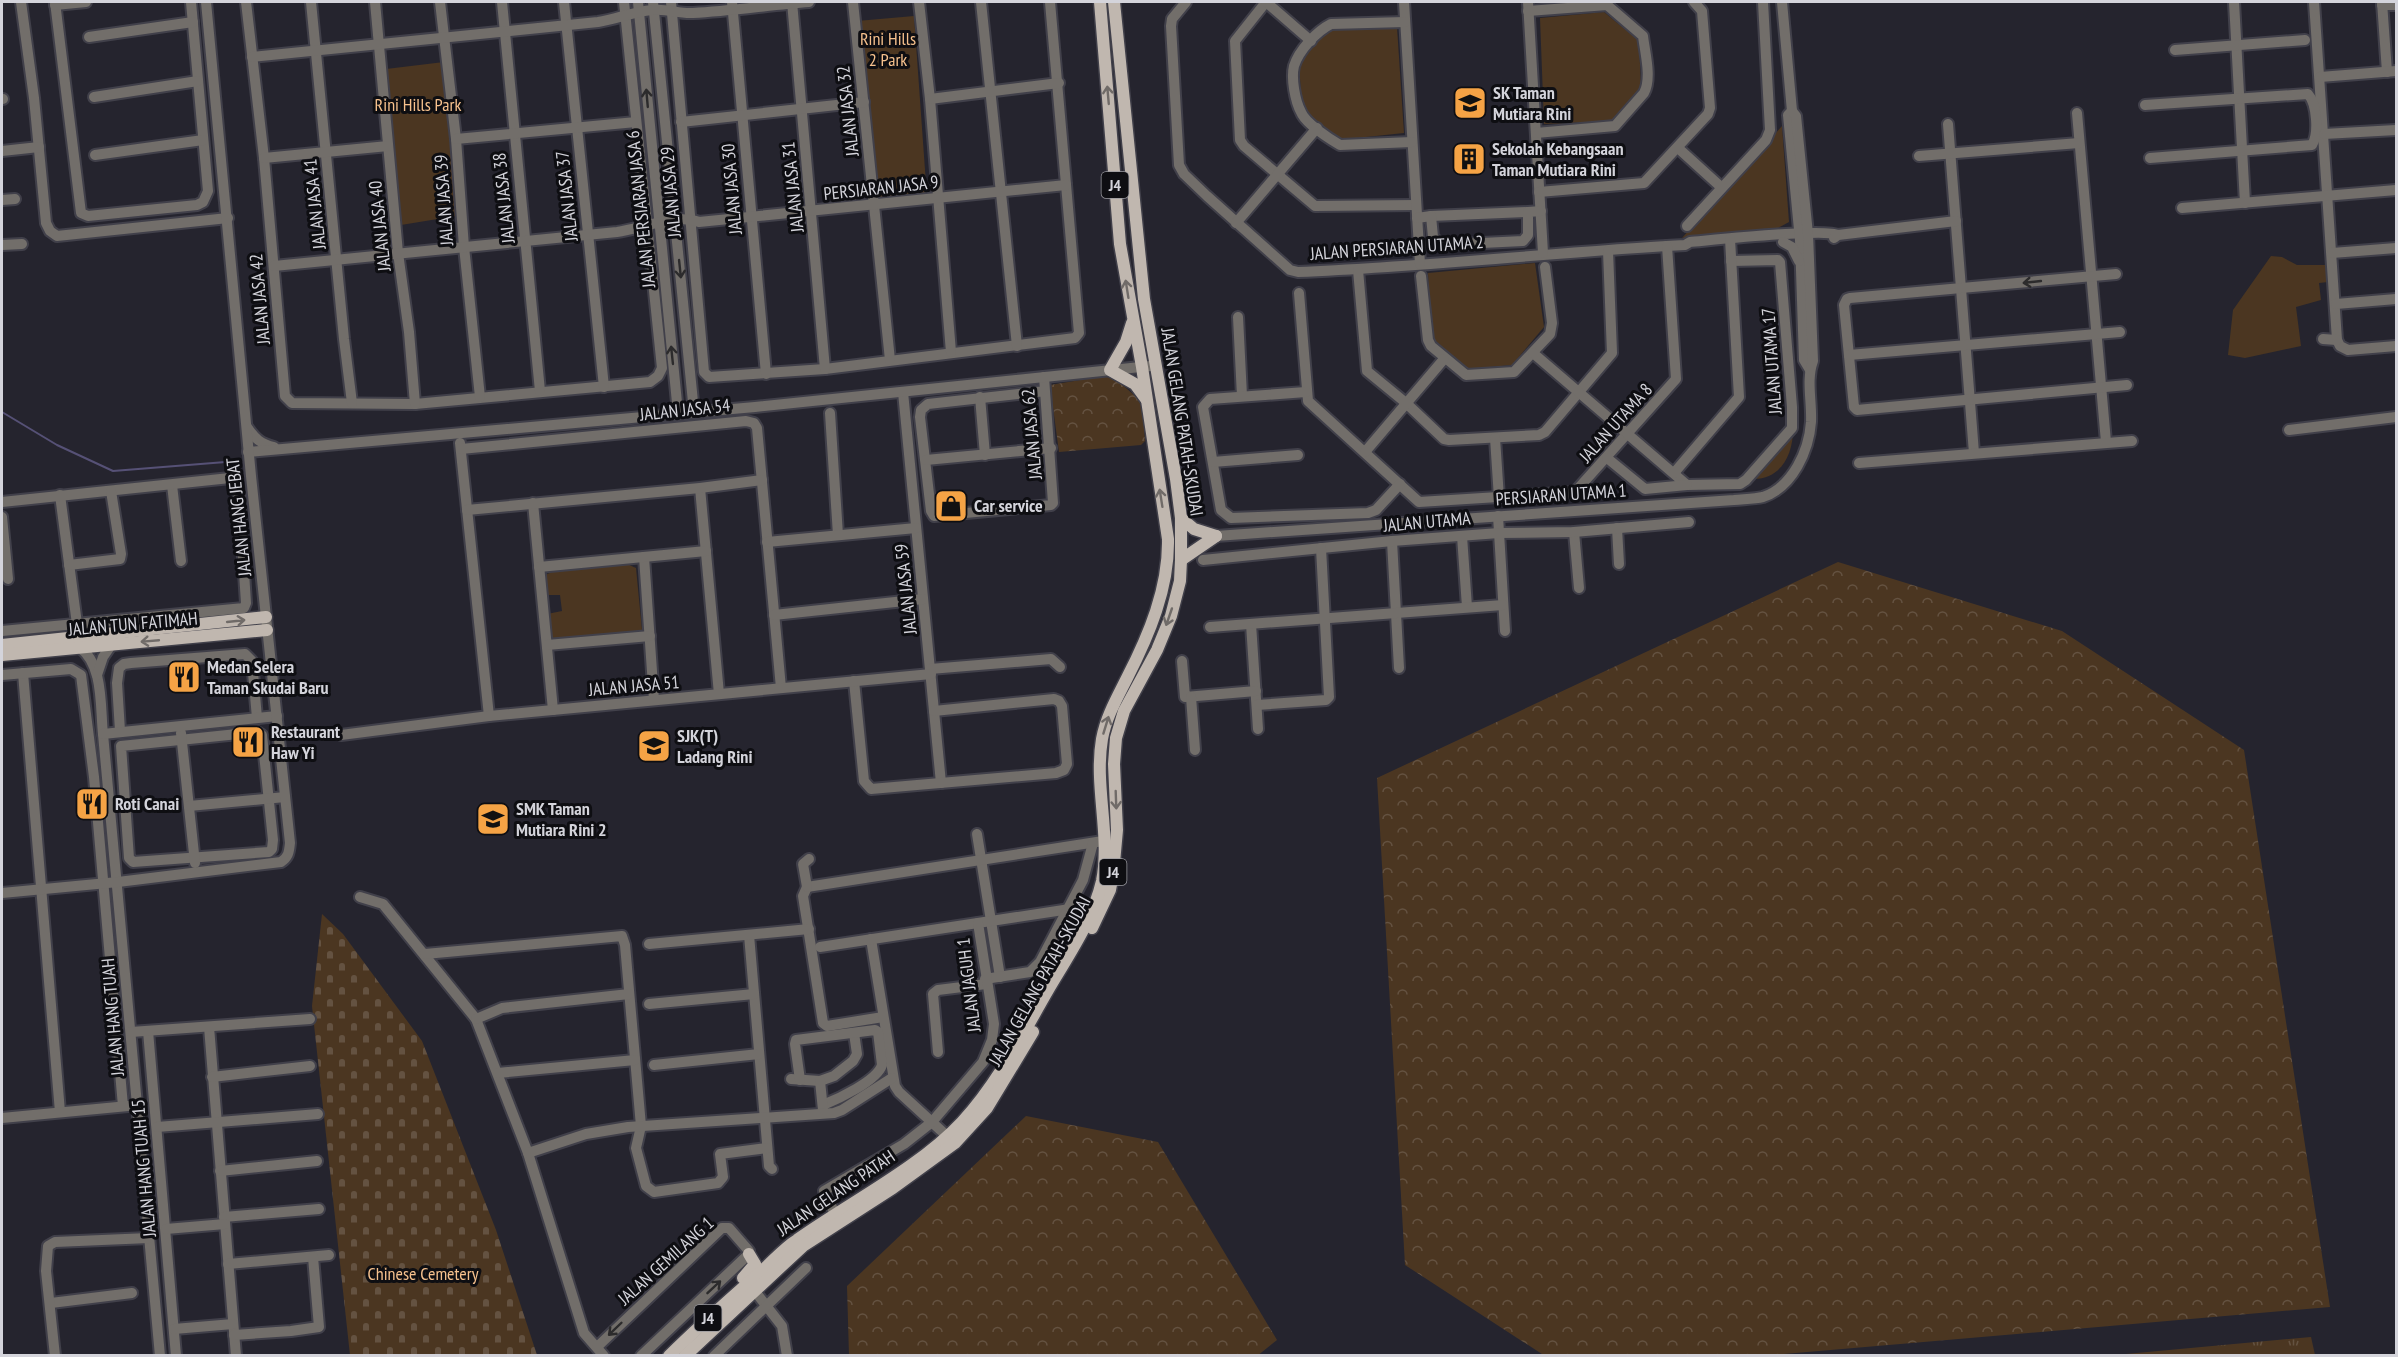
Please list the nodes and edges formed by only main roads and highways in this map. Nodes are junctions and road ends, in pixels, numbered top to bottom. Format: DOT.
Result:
graph roads {
  1 [pos="1100,2"];
  2 [pos="1114,2"];
  3 [pos="1134,183"];
  4 [pos="1115,186"];
  5 [pos="1133,322"];
  6 [pos="1148,366"];
  7 [pos="1147,401"];
  8 [pos="1181,518"];
  9 [pos="1181,560"];
  10 [pos="267,623"];
  11 [pos="207,624"];
  12 [pos="2,645"];
  13 [pos="19,648"];
  14 [pos="2,655"];
  15 [pos="948,1142"];
  16 [pos="749,1254"];
  17 [pos="751,1286"];
  18 [pos="716,1311"];
  19 [pos="683,1349"];
  20 [pos="663,1356"];
  21 [pos="669,1356"];
  4 -- 1 [label="main road, JALAN GELANG PATAH-SKUDAI / J4, one-way"];
  2 -- 3 [label="main road, JALAN GELANG PATAH-SKUDAI / J4"];
  3 -- 4 [label="main road"];
  3 -- 6 [label="main road, JALAN GELANG PATAH-SKUDAI / J4"];
  5 -- 4 [label="main road, JALAN GELANG PATAH-SKUDAI / J4, one-way"];
  5 -- 6 [label="main road, JALAN GELANG PATAH-SKUDAI / J4"];
  5 -- 7 [label="main road"];
  6 -- 7 [label="main road, JALAN GELANG PATAH-SKUDAI / J4"];
  6 -- 8 [label="main road, JALAN GELANG PATAH-SKUDAI / J4"];
  15 -- 7 [label="main road, JALAN GELANG PATAH-SKUDAI / J4, one-way"];
  8 -- 9 [label="main road, JALAN GELANG PATAH-SKUDAI / J4"];
  8 -- 9 [label="main road"];
  9 -- 15 [label="main road, JALAN GELANG PATAH-SKUDAI / J4, one-way"];
  10 -- 11 [label="main road, JALAN TUN FATIMAH"];
  11 -- 13 [label="main road, JALAN TUN FATIMAH"];
  11 -- 13 [label="main road, JALAN TUN FATIMAH, one-way"];
  12 -- 13 [label="main road, JALAN TUN FATIMAH"];
  13 -- 14 [label="main road, JALAN TUN FATIMAH"];
  15 -- 17 [label="main road, JALAN GELANG PATAH / J4"];
  15 -- 17 [label="main road, JALAN GELANG PATAH / J4"];
  16 -- 18 [label="main road"];
  17 -- 18 [label="main road, JALAN GELANG PATAH / J4"];
  17 -- 19 [label="main road, JALAN GELANG PATAH / J4"];
  18 -- 19 [label="main road, JALAN GELANG PATAH / J4"];
  19 -- 20 [label="main road"];
  19 -- 21 [label="main road, JALAN GELANG PATAH / J4"];
}
